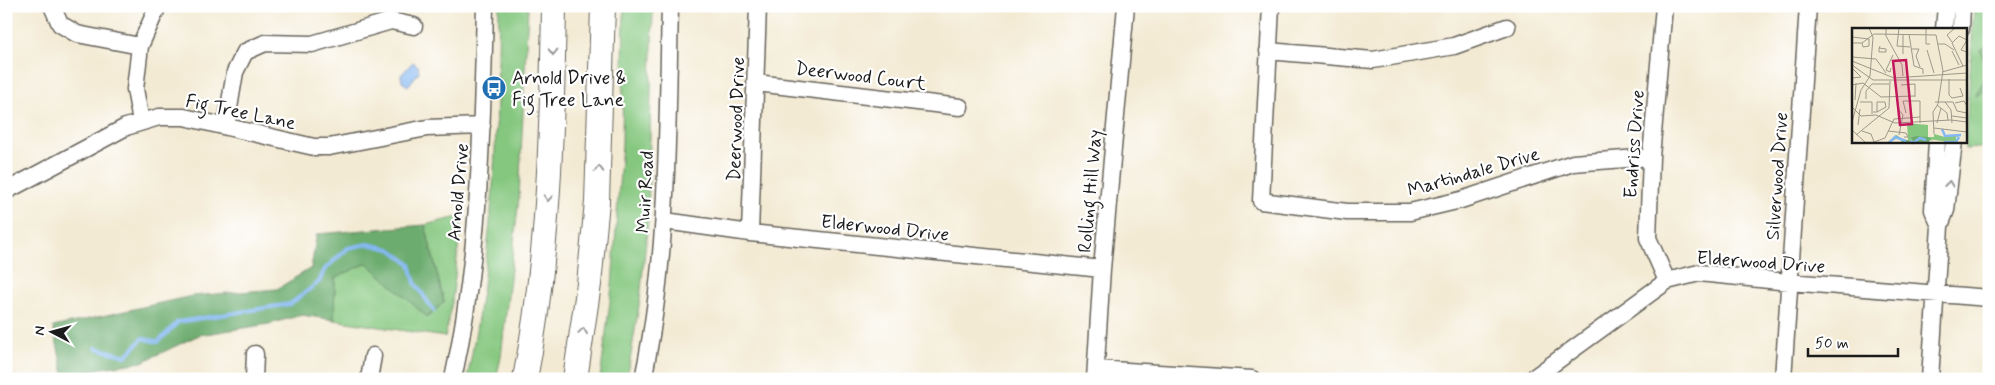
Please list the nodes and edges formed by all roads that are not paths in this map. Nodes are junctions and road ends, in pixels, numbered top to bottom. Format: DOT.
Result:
graph roads {
  1 [pos="52,6"];
  2 [pos="158,6"];
  3 [pos="484,6"];
  4 [pos="554,6"];
  5 [pos="603,6"];
  6 [pos="670,6"];
  7 [pos="758,6"];
  8 [pos="1126,6"];
  9 [pos="1272,6"];
  10 [pos="1664,6"];
  11 [pos="1808,6"];
  12 [pos="1946,6"];
  13 [pos="1962,6"];
  14 [pos="414,26"];
  15 [pos="1507,27"];
  16 [pos="1944,28"];
  17 [pos="1961,28"];
  18 [pos="140,46"];
  19 [pos="1268,51"];
  20 [pos="756,83"];
  21 [pos="960,107"];
  22 [pos="140,122"];
  23 [pos="226,126"];
  24 [pos="482,126"];
  25 [pos="1937,142"];
  26 [pos="1954,142"];
  27 [pos="1651,156"];
  28 [pos="6,191"];
  29 [pos="665,221"];
  30 [pos="1940,226"];
  31 [pos="750,233"];
  32 [pos="1102,269"];
  33 [pos="1667,281"];
  34 [pos="1789,282"];
  35 [pos="1935,294"];
  36 [pos="1989,298"];
  37 [pos="255,354"];
  38 [pos="373,356"];
  39 [pos="1096,374"];
  40 [pos="254,379"];
  41 [pos="369,379"];
  42 [pos="453,379"];
  43 [pos="525,379"];
  44 [pos="575,379"];
  45 [pos="643,379"];
  46 [pos="1250,379"];
  47 [pos="1533,379"];
  48 [pos="1783,379"];
  49 [pos="1930,379"];
  1 -- 18 [label="street"];
  2 -- 18 [label="street"];
  3 -- 24 [label="street, Arnold Drive"];
  4 -- 43 [label="highway, one-way"];
  44 -- 5 [label="highway, one-way"];
  6 -- 29 [label="street, Muir Road"];
  7 -- 20 [label="street, Deerwood Drive"];
  8 -- 32 [label="street, Rolling Hill Way"];
  9 -- 19 [label="street, Martindale Drive"];
  10 -- 27 [label="street, Endriss Drive"];
  11 -- 34 [label="street, Silverwood Drive"];
  12 -- 16 [label="street"];
  13 -- 17 [label="street"];
  14 -- 23 [label="street"];
  15 -- 19 [label="street"];
  18 -- 22 [label="street"];
  19 -- 27 [label="street, Martindale Drive"];
  20 -- 21 [label="street, Deerwood Court"];
  20 -- 31 [label="street, Deerwood Drive"];
  22 -- 23 [label="street, Fig Tree Lane"];
  22 -- 28 [label="street, Fig Tree Lane"];
  23 -- 24 [label="street, Fig Tree Lane"];
  24 -- 42 [label="street, Arnold Drive"];
  25 -- 30 [label="street"];
  30 -- 26 [label="street, one-way"];
  27 -- 33 [label="street, Endriss Drive"];
  29 -- 31 [label="street, Elderwood Drive"];
  29 -- 45 [label="street, Muir Road"];
  30 -- 35 [label="street"];
  31 -- 32 [label="street, Elderwood Drive"];
  32 -- 39 [label="street, Rolling Hill Way"];
  33 -- 34 [label="street, Elderwood Drive"];
  33 -- 47 [label="street, Elderwood Drive"];
  34 -- 35 [label="street, Elderwood Drive"];
  34 -- 48 [label="street, Silverwood Drive"];
  35 -- 36 [label="street, Elderwood Drive"];
  35 -- 49 [label="street"];
  37 -- 40 [label="street"];
  38 -- 41 [label="street"];
  39 -- 46 [label="street"];
}
